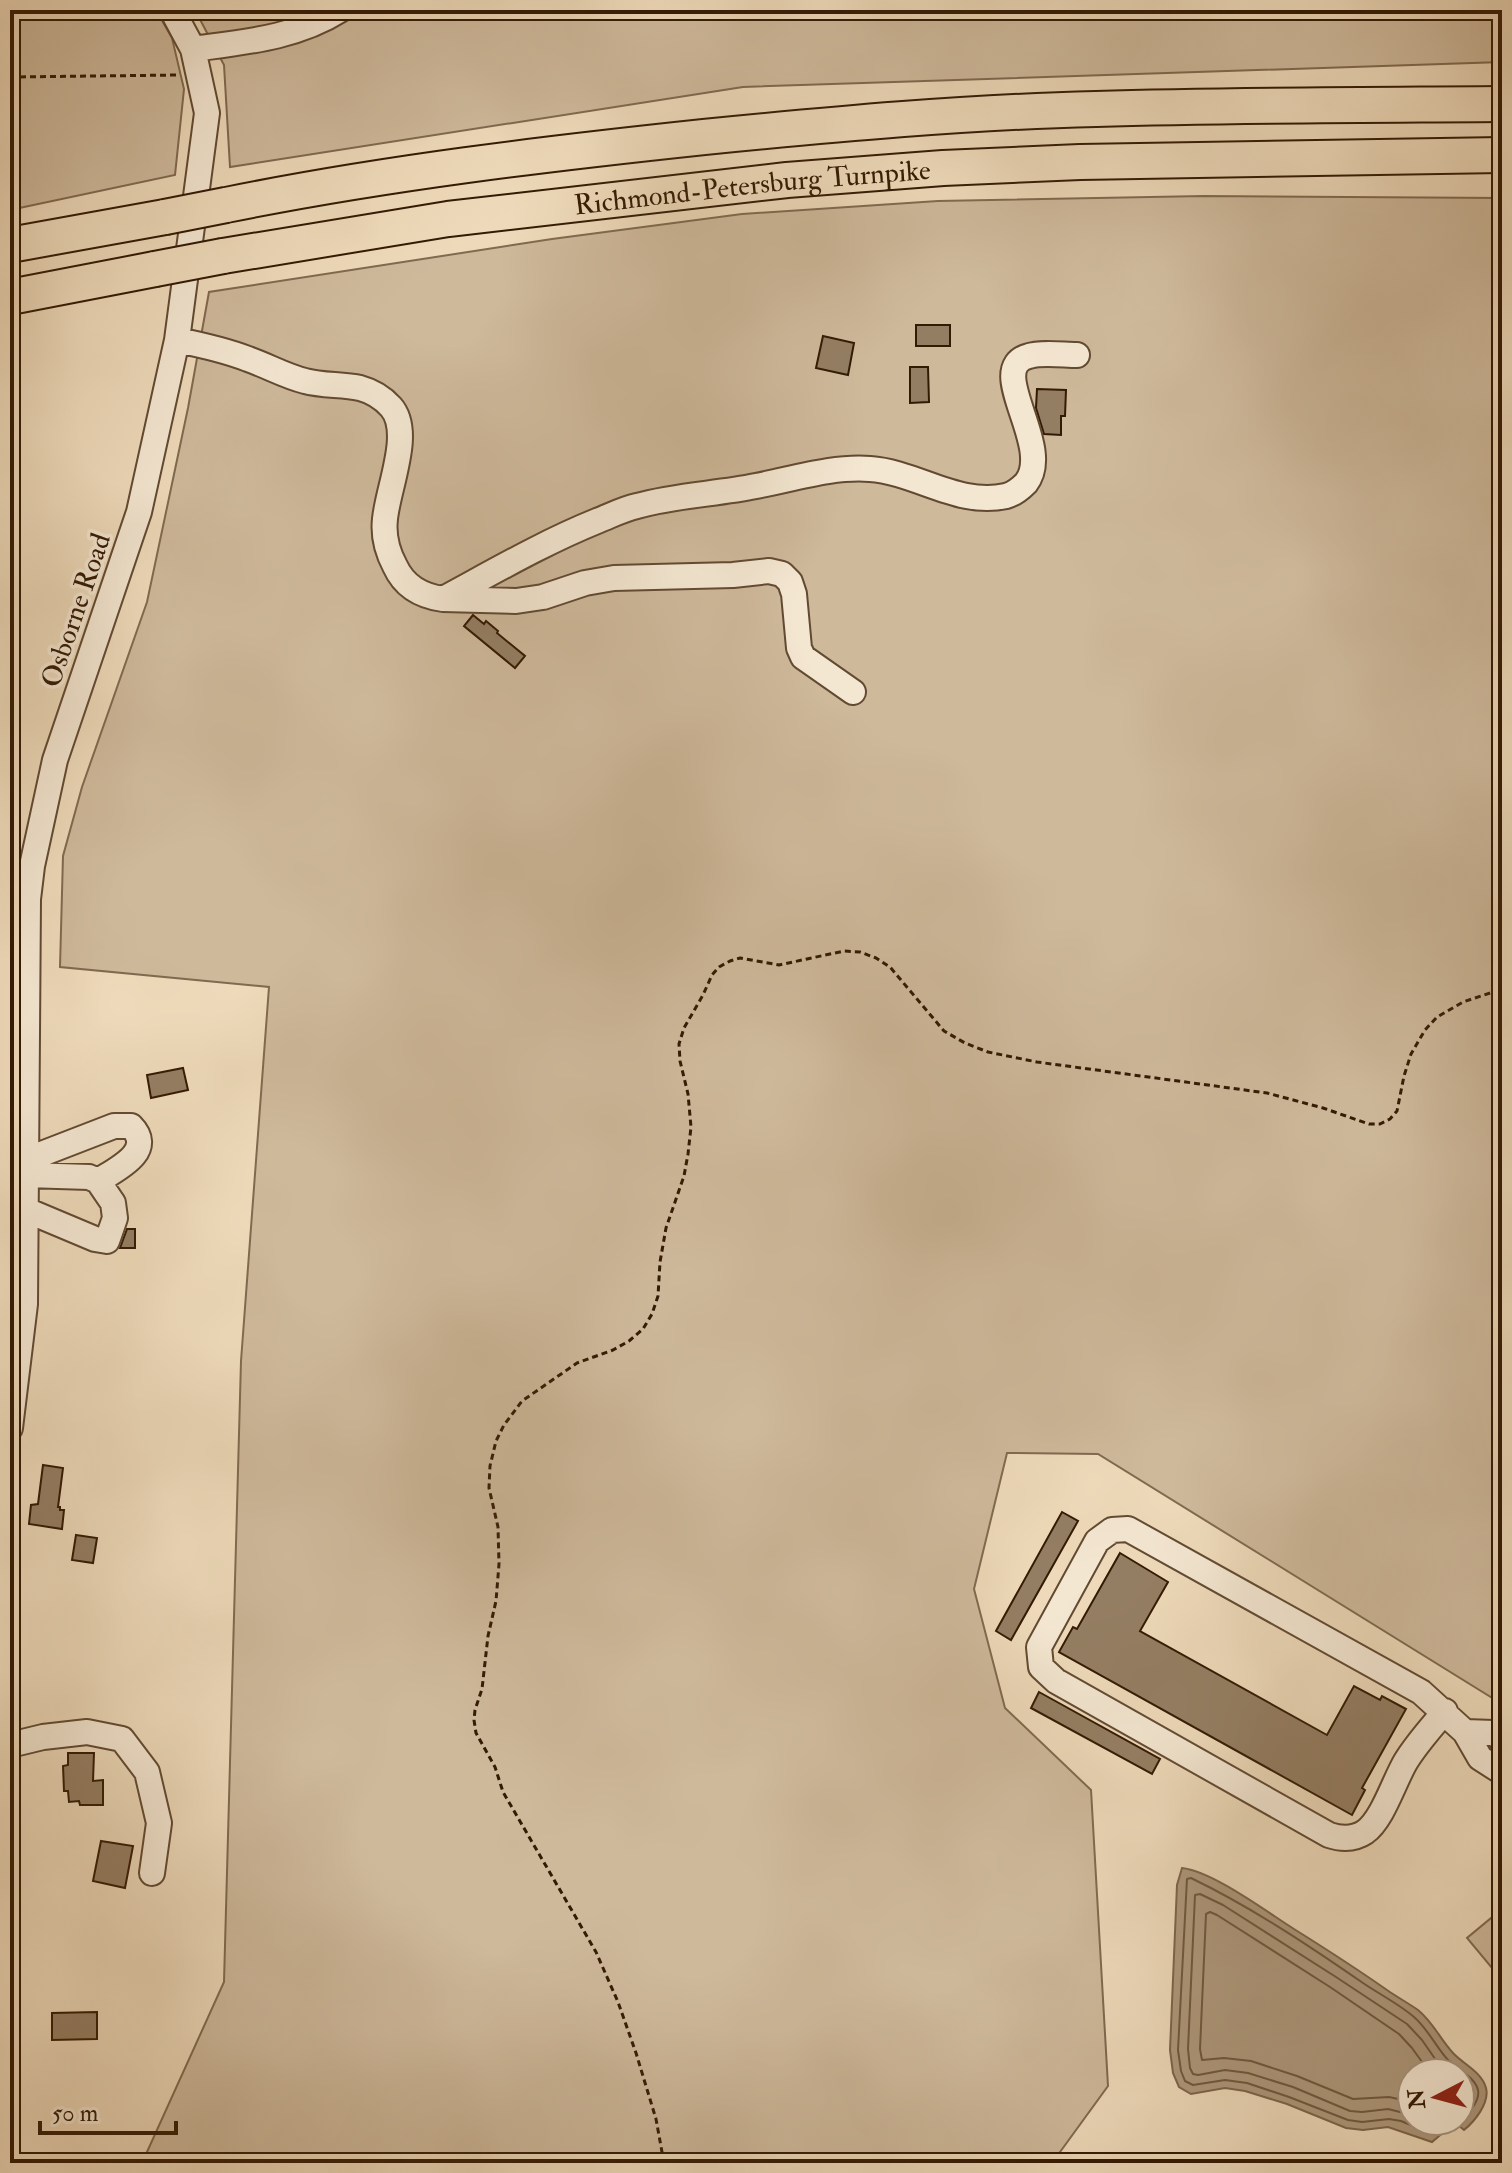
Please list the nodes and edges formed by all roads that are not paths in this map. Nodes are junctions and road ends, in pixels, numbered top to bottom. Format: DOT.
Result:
graph roads {
  1 [pos="172,10"];
  2 [pos="340,10"];
  3 [pos="193,49"];
  4 [pos="1502,104"];
  5 [pos="1502,155"];
  6 [pos="10,245"];
  7 [pos="10,297"];
  8 [pos="177,340"];
  9 [pos="1077,355"];
  10 [pos="443,599"];
  11 [pos="853,692"];
  12 [pos="26,1168"];
  13 [pos="98,1181"];
  14 [pos="26,1210"];
  15 [pos="10,1428"];
  16 [pos="1445,1711"];
  17 [pos="1465,1732"];
  18 [pos="1502,1739"];
  19 [pos="10,1745"];
  20 [pos="1502,1772"];
  21 [pos="152,1873"];
  1 -- 3 [label="street, Osborne Road"];
  2 -- 3 [label="street"];
  3 -- 8 [label="street, Osborne Road"];
  4 -- 6 [label="highway, Richmond-Petersburg Turnpike, bridge"];
  5 -- 7 [label="highway, Richmond-Petersburg Turnpike, bridge"];
  8 -- 10 [label="street"];
  8 -- 12 [label="street, Osborne Road"];
  9 -- 10 [label="street"];
  10 -- 11 [label="street"];
  12 -- 13 [label="street"];
  12 -- 13 [label="street"];
  12 -- 14 [label="street, Osborne Road"];
  13 -- 14 [label="street"];
  14 -- 15 [label="street, Osborne Road"];
  16 -- 16 [label="street"];
  16 -- 17 [label="street"];
  17 -- 18 [label="street"];
  17 -- 20 [label="street"];
  19 -- 21 [label="street"];
}
